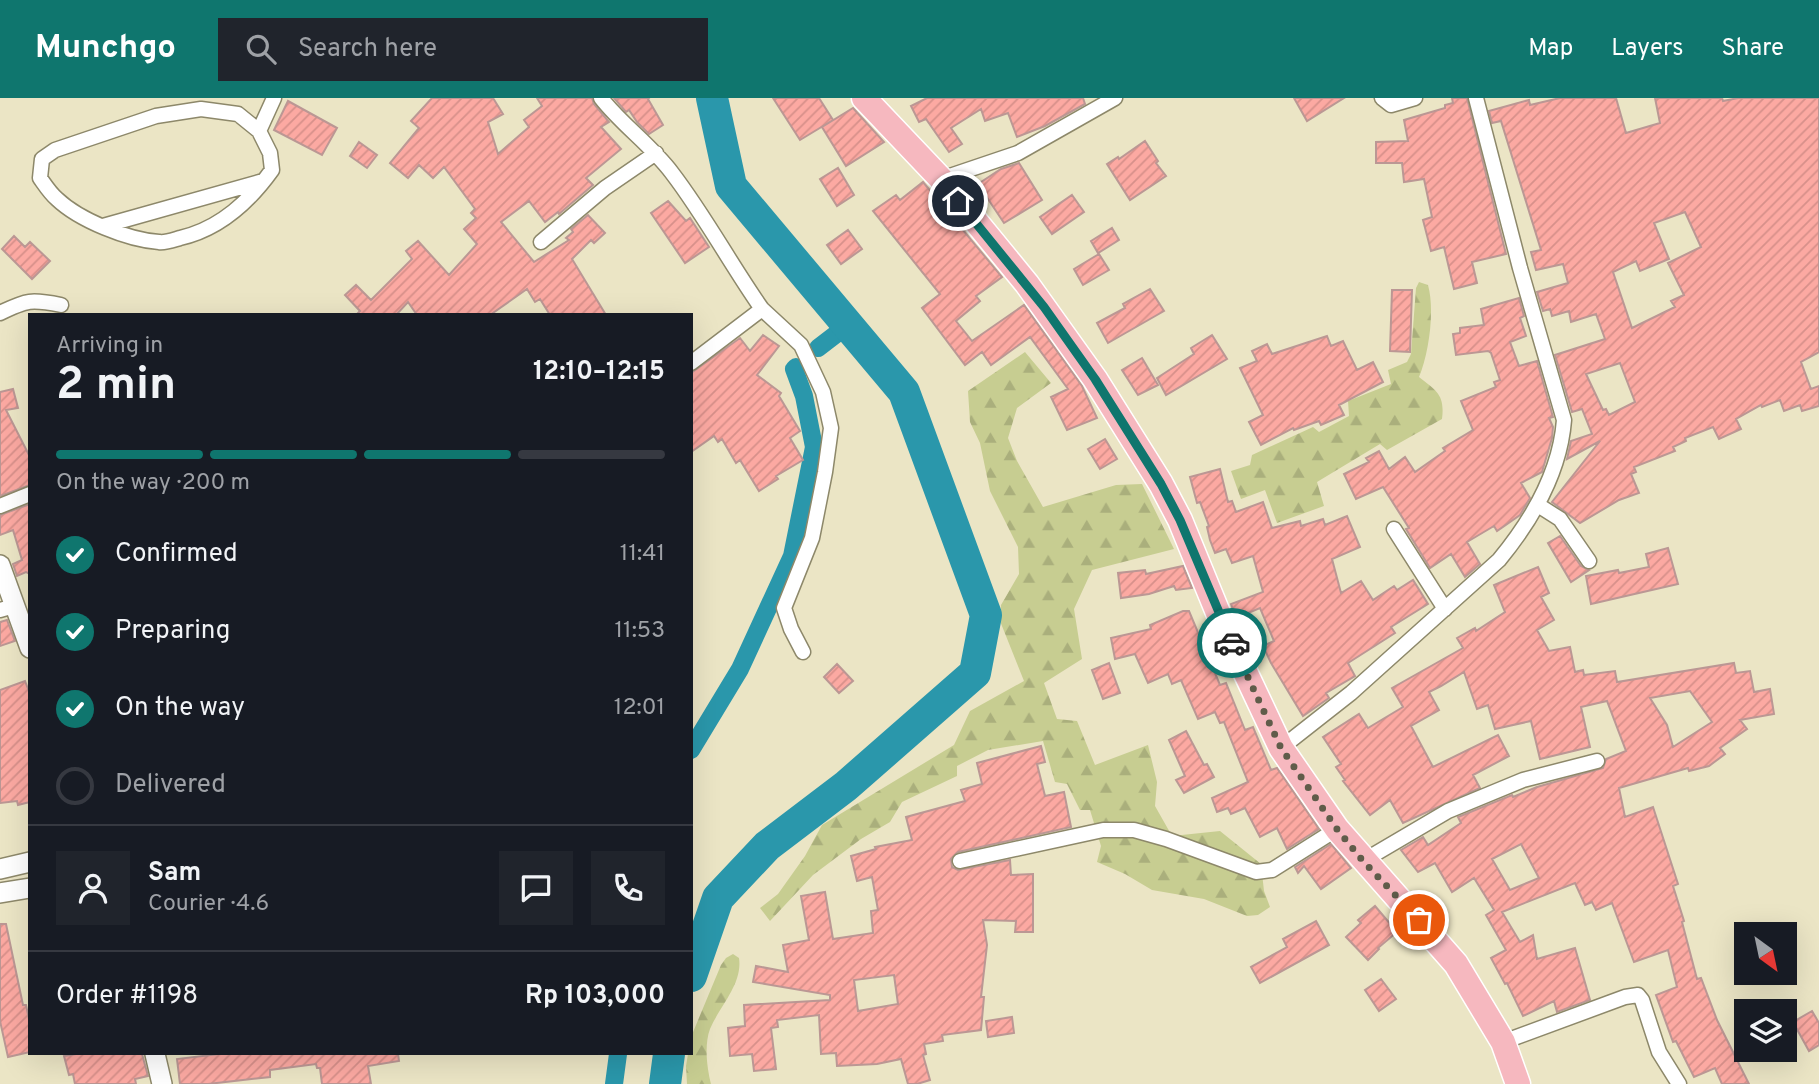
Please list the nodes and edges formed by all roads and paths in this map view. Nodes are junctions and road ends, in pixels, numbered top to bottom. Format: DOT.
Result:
graph roads {
  1 [pos="274,98"];
  2 [pos="601,98"];
  3 [pos="864,98"];
  4 [pos="1115,98"];
  5 [pos="1382,98"];
  6 [pos="1415,98"];
  7 [pos="1476,98"];
  8 [pos="259,131"];
  9 [pos="656,153"];
  10 [pos="940,180"];
  11 [pos="263,181"];
  12 [pos="103,226"];
  13 [pos="541,242"];
  14 [pos="61,305"];
  15 [pos="762,309"];
  16 [pos="0,313"];
  17 [pos="693,361"];
  18 [pos="28,495"];
  19 [pos="1538,505"];
  20 [pos="0,506"];
  21 [pos="1394,529"];
  22 [pos="1589,561"];
  23 [pos="0,565"];
  24 [pos="7,608"];
  25 [pos="1445,609"];
  26 [pos="28,645"];
  27 [pos="803,652"];
  28 [pos="1281,748"];
  29 [pos="1597,761"];
  30 [pos="1337,829"];
  31 [pos="960,861"];
  32 [pos="1363,861"];
  33 [pos="28,862"];
  34 [pos="0,869"];
  35 [pos="28,888"];
  36 [pos="0,893"];
  37 [pos="1503,1042"];
  38 [pos="155,1055"];
  39 [pos="162,1084"];
  40 [pos="1518,1084"];
  41 [pos="1679,1084"];
  1 -- 8 [label="street"];
  2 -- 9 [label="street"];
  3 -- 10 [label="highway"];
  4 -- 10 [label="street"];
  5 -- 6 [label="street"];
  7 -- 19 [label="street"];
  8 -- 11 [label="street"];
  8 -- 12 [label="street"];
  9 -- 13 [label="street"];
  9 -- 15 [label="street"];
  10 -- 28 [label="highway"];
  11 -- 12 [label="street"];
  11 -- 12 [label="street"];
  14 -- 16 [label="street"];
  15 -- 17 [label="street"];
  15 -- 27 [label="street"];
  18 -- 20 [label="street"];
  19 -- 22 [label="street"];
  19 -- 25 [label="street"];
  21 -- 25 [label="street"];
  23 -- 24 [label="street"];
  24 -- 26 [label="street"];
  25 -- 28 [label="street"];
  28 -- 30 [label="highway"];
  29 -- 32 [label="street"];
  30 -- 31 [label="street"];
  30 -- 32 [label="highway"];
  32 -- 37 [label="highway"];
  33 -- 34 [label="street"];
  35 -- 36 [label="street"];
  37 -- 40 [label="highway"];
  37 -- 41 [label="street"];
  38 -- 39 [label="street"];
}
